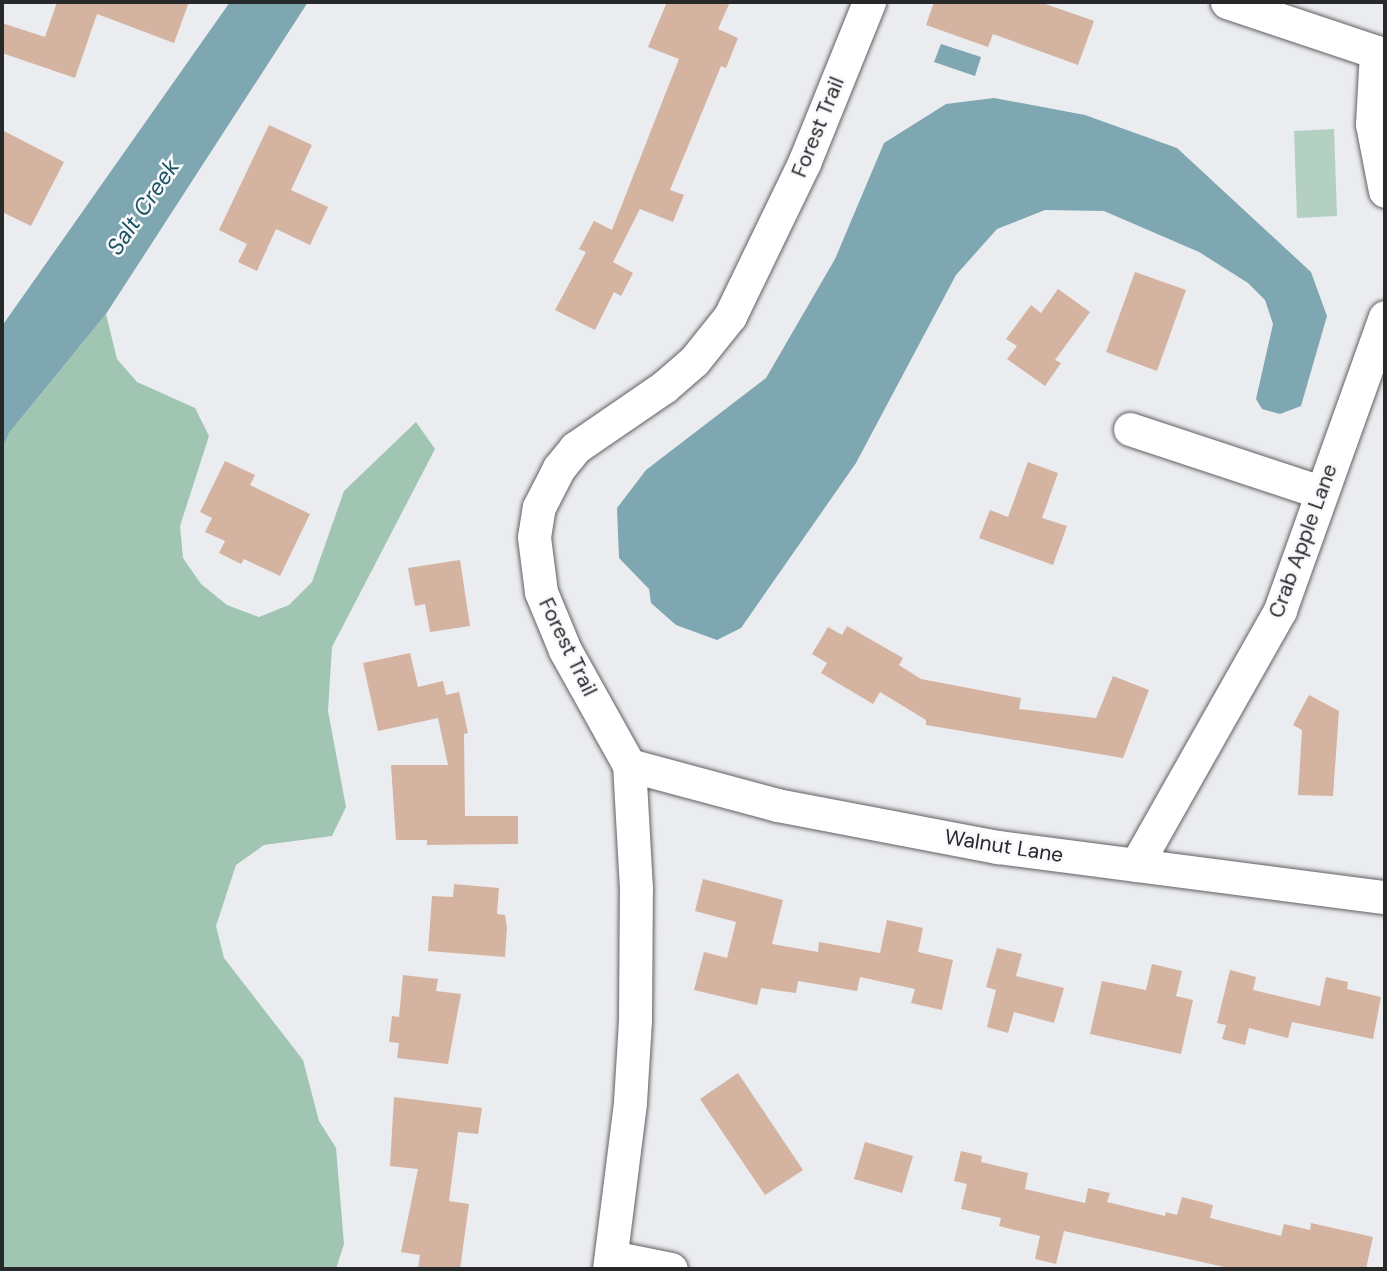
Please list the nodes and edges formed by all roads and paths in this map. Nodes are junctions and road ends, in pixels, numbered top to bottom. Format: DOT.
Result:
graph roads {
  1 [pos="869,2"];
  2 [pos="1227,2"];
  3 [pos="1381,54"];
  4 [pos="1385,191"];
  5 [pos="1385,317"];
  6 [pos="1130,429"];
  7 [pos="1321,492"];
  8 [pos="629,765"];
  9 [pos="1136,865"];
  10 [pos="1385,897"];
  11 [pos="610,1263"];
  12 [pos="671,1269"];
  1 -- 8 [label="street, Forest Trail"];
  2 -- 3 [label="street"];
  3 -- 4 [label="street"];
  5 -- 7 [label="street, Crab Apple Lane"];
  6 -- 7 [label="street"];
  7 -- 9 [label="street, Crab Apple Lane"];
  8 -- 9 [label="street, Walnut Lane"];
  8 -- 11 [label="street, Forest Trail"];
  9 -- 10 [label="street, Walnut Lane"];
  11 -- 12 [label="street"];
}
